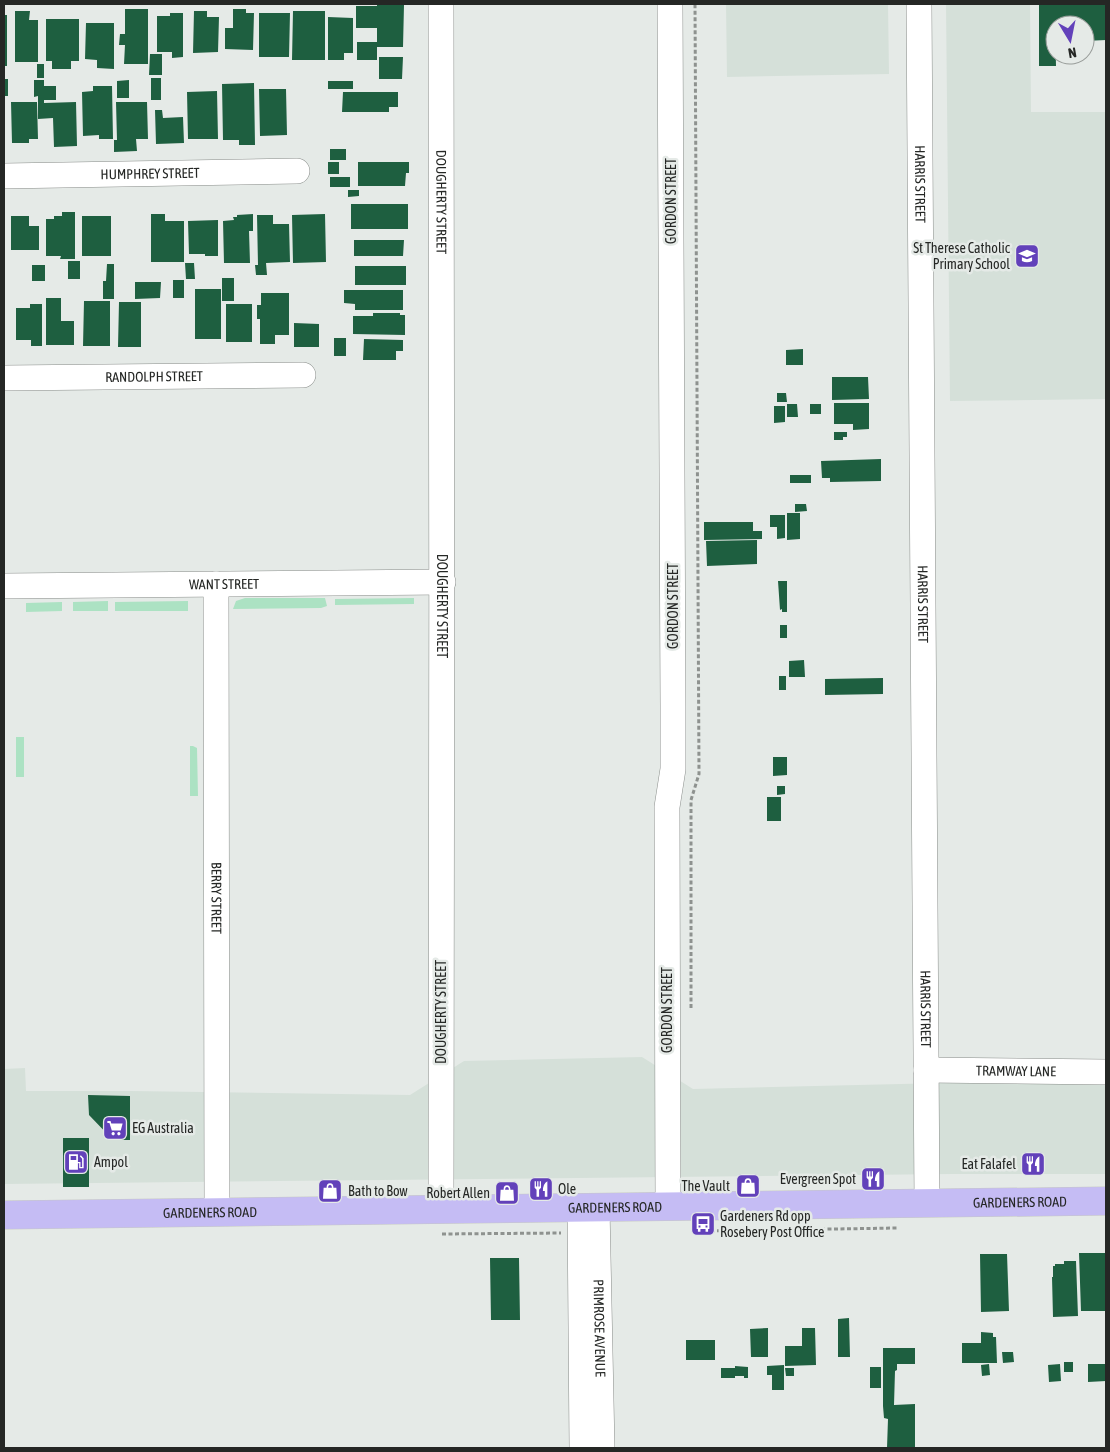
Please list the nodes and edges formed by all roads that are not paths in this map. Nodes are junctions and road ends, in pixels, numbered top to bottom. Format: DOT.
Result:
graph roads {
  1 [pos="441,4"];
  2 [pos="670,4"];
  3 [pos="919,4"];
  4 [pos="297,171"];
  5 [pos="4,176"];
  6 [pos="303,376"];
  7 [pos="4,378"];
  8 [pos="443,582"];
  9 [pos="216,584"];
  10 [pos="4,586"];
  11 [pos="926,1070"];
  12 [pos="1106,1072"];
  13 [pos="1106,1201"];
  14 [pos="927,1203"];
  15 [pos="668,1207"];
  16 [pos="588,1208"];
  17 [pos="441,1210"];
  18 [pos="217,1212"];
  19 [pos="4,1215"];
  20 [pos="592,1394"];
  21 [pos="582,1448"];
  22 [pos="602,1448"];
  1 -- 8 [label="street, DOUGHERTY STREET"];
  2 -- 15 [label="street, GORDON STREET"];
  3 -- 11 [label="street, HARRIS STREET"];
  4 -- 5 [label="street, HUMPHREY STREET"];
  6 -- 7 [label="street, RANDOLPH STREET"];
  8 -- 9 [label="street, WANT STREET"];
  8 -- 17 [label="street, DOUGHERTY STREET"];
  9 -- 10 [label="street, WANT STREET"];
  9 -- 18 [label="street, BERRY STREET"];
  11 -- 12 [label="street, TRAMWAY LANE"];
  11 -- 14 [label="street, HARRIS STREET"];
  13 -- 14 [label="main road, GARDENERS ROAD"];
  14 -- 15 [label="main road, GARDENERS ROAD"];
  15 -- 16 [label="main road, GARDENERS ROAD"];
  16 -- 17 [label="main road, GARDENERS ROAD"];
  16 -- 20 [label="street, PRIMROSE AVENUE"];
  17 -- 18 [label="main road, GARDENERS ROAD"];
  18 -- 19 [label="main road, GARDENERS ROAD"];
  20 -- 21 [label="street, PRIMROSE AVENUE"];
  20 -- 22 [label="street, PRIMROSE AVENUE"];
}
